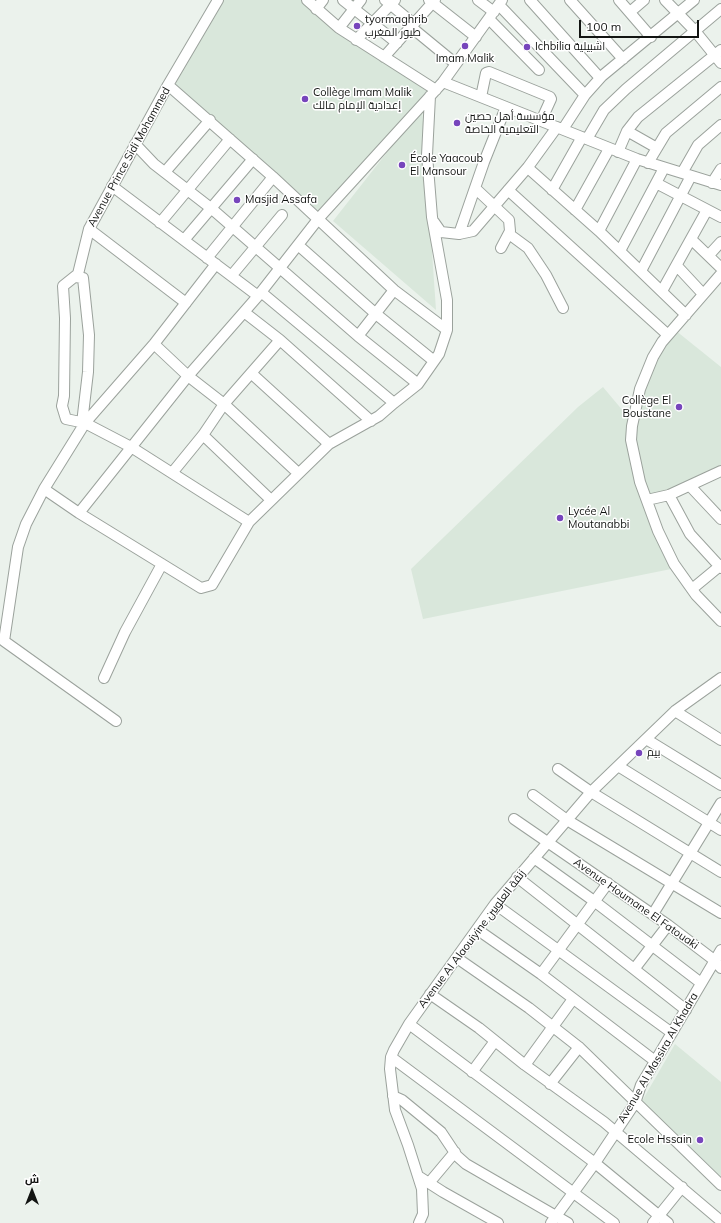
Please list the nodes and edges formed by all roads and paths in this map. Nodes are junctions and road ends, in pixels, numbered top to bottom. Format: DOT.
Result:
graph roads {
  1 [pos="218,0"];
  2 [pos="307,0"];
  3 [pos="323,0"];
  4 [pos="343,0"];
  5 [pos="361,0"];
  6 [pos="478,0"];
  7 [pos="530,0"];
  8 [pos="570,0"];
  9 [pos="619,0"];
  10 [pos="644,0"];
  11 [pos="665,0"];
  12 [pos="694,0"];
  13 [pos="432,1"];
  14 [pos="390,2"];
  15 [pos="354,8"];
  16 [pos="316,9"];
  17 [pos="496,9"];
  18 [pos="721,9"];
  19 [pos="630,12"];
  20 [pos="678,13"];
  21 [pos="373,24"];
  22 [pos="413,25"];
  23 [pos="338,28"];
  24 [pos="695,31"];
  25 [pos="476,37"];
  26 [pos="651,37"];
  27 [pos="356,40"];
  28 [pos="397,43"];
  29 [pos="719,56"];
  30 [pos="384,57"];
  31 [pos="623,59"];
  32 [pos="456,64"];
  33 [pos="539,70"];
  34 [pos="600,78"];
  35 [pos="443,82"];
  36 [pos="168,85"];
  37 [pos="721,87"];
  38 [pos="433,93"];
  39 [pos="585,94"];
  40 [pos="480,97"];
  41 [pos="506,108"];
  42 [pos="210,120"];
  43 [pos="541,121"];
  44 [pos="721,125"];
  45 [pos="560,128"];
  46 [pos="627,131"];
  47 [pos="584,138"];
  48 [pos="230,139"];
  49 [pos="136,144"];
  50 [pos="657,148"];
  51 [pos="614,150"];
  52 [pos="253,159"];
  53 [pos="637,159"];
  54 [pos="648,163"];
  55 [pos="528,168"];
  56 [pos="664,168"];
  57 [pos="721,169"];
  58 [pos="164,172"];
  59 [pos="687,174"];
  60 [pos="274,177"];
  61 [pos="656,183"];
  62 [pos="717,184"];
  63 [pos="112,186"];
  64 [pos="475,188"];
  65 [pos="188,190"];
  66 [pos="508,190"];
  67 [pos="552,190"];
  68 [pos="682,197"];
  69 [pos="495,205"];
  70 [pos="212,209"];
  71 [pos="575,210"];
  72 [pos="707,210"];
  73 [pos="282,215"];
  74 [pos="432,217"];
  75 [pos="721,217"];
  76 [pos="319,218"];
  77 [pos="160,223"];
  78 [pos="233,227"];
  79 [pos="89,229"];
  80 [pos="599,230"];
  81 [pos="459,234"];
  82 [pos="509,234"];
  83 [pos="692,239"];
  84 [pos="184,240"];
  85 [pos="721,242"];
  86 [pos="298,245"];
  87 [pos="254,247"];
  88 [pos="501,248"];
  89 [pos="620,251"];
  90 [pos="709,255"];
  91 [pos="207,258"];
  92 [pos="216,264"];
  93 [pos="677,266"];
  94 [pos="721,268"];
  95 [pos="280,269"];
  96 [pos="641,271"];
  97 [pos="721,274"];
  98 [pos="232,275"];
  99 [pos="75,277"];
  100 [pos="394,290"];
  101 [pos="662,291"];
  102 [pos="260,294"];
  103 [pos="703,294"];
  104 [pos="186,303"];
  105 [pos="563,308"];
  106 [pos="244,312"];
  107 [pos="376,314"];
  108 [pos="686,315"];
  109 [pos="447,330"];
  110 [pos="668,335"];
  111 [pos="358,336"];
  112 [pos="280,340"];
  113 [pos="154,344"];
  114 [pos="434,361"];
  115 [pos="251,373"];
  116 [pos="188,376"];
  117 [pos="418,384"];
  118 [pos="394,403"];
  119 [pos="224,404"];
  120 [pos="371,421"];
  121 [pos="84,423"];
  122 [pos="203,435"];
  123 [pos="329,444"];
  124 [pos="131,447"];
  125 [pos="721,471"];
  126 [pos="298,472"];
  127 [pos="172,473"];
  128 [pos="690,486"];
  129 [pos="44,489"];
  130 [pos="668,495"];
  131 [pos="271,500"];
  132 [pos="647,500"];
  133 [pos="79,514"];
  134 [pos="721,519"];
  135 [pos="249,522"];
  136 [pos="162,564"];
  137 [pos="720,567"];
  138 [pos="692,589"];
  139 [pos="721,621"];
  140 [pos="104,678"];
  141 [pos="721,678"];
  142 [pos="675,710"];
  143 [pos="116,721"];
  144 [pos="646,739"];
  145 [pos="721,740"];
  146 [pos="618,766"];
  147 [pos="558,769"];
  148 [pos="721,785"];
  149 [pos="591,792"];
  150 [pos="533,795"];
  151 [pos="721,803"];
  152 [pos="514,819"];
  153 [pos="567,820"];
  154 [pos="709,823"];
  155 [pos="721,830"];
  156 [pos="549,842"];
  157 [pos="690,853"];
  158 [pos="534,858"];
  159 [pos="721,872"];
  160 [pos="517,877"];
  161 [pos="672,882"];
  162 [pos="608,883"];
  163 [pos="594,901"];
  164 [pos="495,904"];
  165 [pos="721,913"];
  166 [pos="652,914"];
  167 [pos="577,925"];
  168 [pos="668,925"];
  169 [pos="478,930"];
  170 [pos="652,945"];
  171 [pos="559,950"];
  172 [pos="721,950"];
  173 [pos="457,958"];
  174 [pos="714,960"];
  175 [pos="635,968"];
  176 [pos="721,968"];
  177 [pos="541,974"];
  178 [pos="700,983"];
  179 [pos="430,994"];
  180 [pos="573,999"];
  181 [pos="686,1010"];
  182 [pos="409,1024"];
  183 [pos="553,1026"];
  184 [pos="672,1033"];
  185 [pos="494,1041"];
  186 [pos="579,1047"];
  187 [pos="391,1057"];
  188 [pos="654,1061"];
  189 [pos="525,1066"];
  190 [pos="472,1072"];
  191 [pos="550,1084"];
  192 [pos="393,1096"];
  193 [pos="634,1103"];
  194 [pos="615,1131"];
  195 [pos="455,1152"];
  196 [pos="595,1163"];
  197 [pos="418,1176"];
  198 [pos="429,1183"];
  199 [pos="721,1185"];
  200 [pos="682,1187"];
  201 [pos="574,1192"];
  202 [pos="554,1219"];
  203 [pos="656,1219"];
  204 [pos="721,1221"];
  205 [pos="419,1223"];
  206 [pos="498,1223"];
  207 [pos="568,1223"];
  208 [pos="614,1223"];
  209 [pos="668,1223"];
  1 -- 36 [label="street, Avenue Prince Sidi Mohammed"];
  2 -- 16 [label="street"];
  3 -- 16 [label="street"];
  4 -- 15 [label="street"];
  5 -- 15 [label="street"];
  6 -- 17 [label="street"];
  7 -- 34 [label="street"];
  8 -- 31 [label="street"];
  9 -- 19 [label="street"];
  10 -- 19 [label="street"];
  11 -- 20 [label="street"];
  12 -- 20 [label="street"];
  13 -- 22 [label="street"];
  13 -- 25 [label="street"];
  14 -- 21 [label="street"];
  14 -- 22 [label="street"];
  15 -- 21 [label="street"];
  15 -- 23 [label="street"];
  16 -- 23 [label="street"];
  17 -- 25 [label="street"];
  17 -- 33 [label="street"];
  17 -- 39 [label="street"];
  18 -- 24 [label="street"];
  19 -- 26 [label="street"];
  20 -- 24 [label="street"];
  20 -- 26 [label="street"];
  21 -- 27 [label="street"];
  21 -- 28 [label="street"];
  22 -- 28 [label="street"];
  22 -- 32 [label="street"];
  23 -- 27 [label="street"];
  24 -- 29 [label="street"];
  24 -- 47 [label="street"];
  25 -- 32 [label="street"];
  26 -- 31 [label="street"];
  27 -- 30 [label="street"];
  28 -- 30 [label="street"];
  29 -- 46 [label="street"];
  30 -- 38 [label="street"];
  31 -- 34 [label="street"];
  32 -- 35 [label="street"];
  34 -- 39 [label="street"];
  35 -- 38 [label="street"];
  35 -- 40 [label="street"];
  36 -- 42 [label="street"];
  36 -- 49 [label="street, Avenue Prince Sidi Mohammed"];
  37 -- 50 [label="street"];
  38 -- 74 [label="street"];
  38 -- 76 [label="street"];
  39 -- 45 [label="street"];
  40 -- 41 [label="street"];
  40 -- 43 [label="street"];
  41 -- 43 [label="street"];
  41 -- 64 [label="street"];
  42 -- 48 [label="street"];
  42 -- 58 [label="street"];
  43 -- 45 [label="street"];
  44 -- 59 [label="street"];
  45 -- 47 [label="street"];
  45 -- 55 [label="street"];
  46 -- 50 [label="street"];
  46 -- 51 [label="street"];
  47 -- 51 [label="street"];
  47 -- 67 [label="street"];
  48 -- 52 [label="street"];
  48 -- 65 [label="street"];
  49 -- 58 [label="street"];
  49 -- 63 [label="street, Avenue Prince Sidi Mohammed"];
  50 -- 54 [label="street"];
  51 -- 53 [label="street"];
  51 -- 71 [label="street"];
  52 -- 60 [label="street"];
  52 -- 70 [label="street"];
  53 -- 54 [label="street"];
  53 -- 80 [label="street"];
  54 -- 56 [label="street"];
  55 -- 66 [label="street"];
  55 -- 67 [label="street"];
  56 -- 59 [label="street"];
  56 -- 61 [label="street"];
  57 -- 62 [label="street"];
  58 -- 65 [label="street"];
  59 -- 62 [label="street"];
  59 -- 68 [label="street"];
  60 -- 76 [label="street"];
  60 -- 78 [label="street"];
  61 -- 68 [label="street"];
  61 -- 89 [label="street"];
  63 -- 77 [label="street"];
  63 -- 79 [label="street, Avenue Prince Sidi Mohammed"];
  64 -- 69 [label="street"];
  64 -- 81 [label="street"];
  65 -- 70 [label="street"];
  65 -- 77 [label="street"];
  66 -- 69 [label="street"];
  66 -- 110 [label="street"];
  67 -- 71 [label="street"];
  68 -- 72 [label="street"];
  68 -- 96 [label="street"];
  69 -- 81 [label="street"];
  69 -- 82 [label="street"];
  70 -- 78 [label="street"];
  70 -- 84 [label="street"];
  71 -- 80 [label="street"];
  72 -- 75 [label="street"];
  72 -- 83 [label="street"];
  73 -- 87 [label="street"];
  74 -- 81 [label="street"];
  74 -- 109 [label="street"];
  76 -- 86 [label="street"];
  76 -- 100 [label="street"];
  77 -- 84 [label="street"];
  78 -- 87 [label="street"];
  78 -- 91 [label="street"];
  79 -- 99 [label="street, Avenue Prince Sidi Mohammed"];
  79 -- 104 [label="street"];
  80 -- 89 [label="street"];
  82 -- 88 [label="street"];
  82 -- 105 [label="street"];
  83 -- 90 [label="street"];
  83 -- 93 [label="street"];
  84 -- 91 [label="street"];
  85 -- 90 [label="street"];
  86 -- 95 [label="street"];
  86 -- 107 [label="street"];
  87 -- 95 [label="street"];
  87 -- 98 [label="street"];
  89 -- 96 [label="street"];
  90 -- 94 [label="street"];
  91 -- 92 [label="street"];
  92 -- 98 [label="street"];
  92 -- 104 [label="street"];
  93 -- 101 [label="street"];
  93 -- 103 [label="street"];
  95 -- 102 [label="street"];
  95 -- 111 [label="street"];
  96 -- 101 [label="street"];
  97 -- 103 [label="street"];
  98 -- 102 [label="street"];
  99 -- 121 [label="street"];
  99 -- 121 [label="street, Avenue Prince Sidi Mohammed"];
  100 -- 107 [label="street"];
  100 -- 109 [label="street"];
  101 -- 108 [label="street"];
  102 -- 106 [label="street"];
  102 -- 118 [label="street"];
  103 -- 108 [label="street"];
  104 -- 113 [label="street"];
  106 -- 112 [label="street"];
  106 -- 116 [label="street"];
  107 -- 111 [label="street"];
  107 -- 114 [label="street"];
  108 -- 110 [label="street"];
  109 -- 114 [label="street"];
  110 -- 132 [label="street"];
  111 -- 117 [label="street"];
  112 -- 115 [label="street"];
  112 -- 120 [label="street"];
  113 -- 116 [label="street"];
  113 -- 121 [label="street"];
  114 -- 117 [label="street"];
  115 -- 119 [label="street"];
  115 -- 123 [label="street"];
  116 -- 119 [label="street"];
  116 -- 124 [label="street"];
  117 -- 118 [label="street"];
  118 -- 120 [label="street"];
  119 -- 122 [label="street"];
  119 -- 126 [label="street"];
  120 -- 123 [label="street"];
  121 -- 124 [label="street"];
  121 -- 129 [label="street"];
  122 -- 127 [label="street"];
  122 -- 131 [label="street"];
  123 -- 126 [label="street"];
  124 -- 127 [label="street"];
  124 -- 133 [label="street"];
  125 -- 128 [label="street"];
  126 -- 131 [label="street"];
  127 -- 135 [label="street"];
  128 -- 130 [label="street"];
  128 -- 134 [label="street"];
  129 -- 133 [label="street"];
  129 -- 143 [label="street"];
  130 -- 132 [label="street"];
  130 -- 137 [label="street"];
  131 -- 135 [label="street"];
  132 -- 138 [label="street"];
  133 -- 136 [label="street"];
  135 -- 136 [label="street"];
  136 -- 140 [label="street"];
  137 -- 138 [label="street"];
  138 -- 139 [label="street"];
  141 -- 142 [label="street, Avenue Al Alaouiyine زنقة العلويين"];
  142 -- 144 [label="street, Avenue Al Alaouiyine زنقة العلويين"];
  142 -- 145 [label="street"];
  144 -- 146 [label="street, Avenue Al Alaouiyine زنقة العلويين"];
  144 -- 148 [label="street"];
  146 -- 149 [label="street, Avenue Al Alaouiyine زنقة العلويين"];
  146 -- 154 [label="street"];
  147 -- 149 [label="street"];
  149 -- 153 [label="street, Avenue Al Alaouiyine زنقة العلويين"];
  149 -- 157 [label="street"];
  150 -- 153 [label="street"];
  151 -- 154 [label="street"];
  152 -- 156 [label="street, Avenue Houmane El Fatouaki"];
  153 -- 156 [label="street, Avenue Al Alaouiyine زنقة العلويين"];
  153 -- 161 [label="street"];
  154 -- 155 [label="street"];
  154 -- 157 [label="street"];
  156 -- 158 [label="street, Avenue Al Alaouiyine زنقة العلويين"];
  156 -- 162 [label="street, Avenue Houmane El Fatouaki"];
  157 -- 159 [label="street"];
  157 -- 161 [label="street"];
  158 -- 160 [label="street, Avenue Al Alaouiyine زنقة العلويين"];
  158 -- 163 [label="street"];
  160 -- 164 [label="street, Avenue Al Alaouiyine زنقة العلويين"];
  160 -- 167 [label="street"];
  161 -- 165 [label="street"];
  161 -- 166 [label="street"];
  162 -- 163 [label="street"];
  162 -- 166 [label="street, Avenue Houmane El Fatouaki"];
  163 -- 167 [label="street"];
  163 -- 170 [label="street"];
  164 -- 169 [label="street, Avenue Al Alaouiyine زنقة العلويين"];
  164 -- 171 [label="street"];
  166 -- 168 [label="street, Avenue Houmane El Fatouaki"];
  167 -- 171 [label="street"];
  167 -- 175 [label="street"];
  168 -- 170 [label="street"];
  168 -- 174 [label="street, Avenue Houmane El Fatouaki"];
  169 -- 173 [label="street, Avenue Al Alaouiyine زنقة العلويين"];
  169 -- 177 [label="street"];
  170 -- 175 [label="street"];
  170 -- 178 [label="street"];
  171 -- 177 [label="street"];
  171 -- 184 [label="street"];
  172 -- 174 [label="street, Avenue Al Massira Al Khadra"];
  173 -- 179 [label="street, Avenue Al Alaouiyine زنقة العلويين"];
  173 -- 183 [label="street"];
  174 -- 176 [label="street, Avenue Houmane El Fatouaki"];
  174 -- 178 [label="street, Avenue Al Massira Al Khadra"];
  175 -- 181 [label="street"];
  177 -- 180 [label="street"];
  178 -- 181 [label="street, Avenue Al Massira Al Khadra"];
  179 -- 182 [label="street, Avenue Al Alaouiyine زنقة العلويين"];
  179 -- 185 [label="street"];
  180 -- 183 [label="street"];
  180 -- 188 [label="street"];
  181 -- 184 [label="street, Avenue Al Massira Al Khadra"];
  182 -- 187 [label="street, Avenue Al Alaouiyine زنقة العلويين"];
  182 -- 190 [label="street"];
  183 -- 186 [label="street"];
  183 -- 189 [label="street"];
  184 -- 188 [label="street, Avenue Al Massira Al Khadra"];
  185 -- 189 [label="street"];
  185 -- 190 [label="street"];
  186 -- 191 [label="street"];
  186 -- 193 [label="street"];
  187 -- 192 [label="street, Avenue Al Alaouiyine زنقة العلويين"];
  187 -- 201 [label="street"];
  188 -- 193 [label="street, Avenue Al Massira Al Khadra"];
  189 -- 191 [label="street"];
  190 -- 196 [label="street"];
  191 -- 194 [label="street"];
  192 -- 195 [label="street"];
  192 -- 197 [label="street, Avenue Al Alaouiyine زنقة العلويين"];
  193 -- 194 [label="street, Avenue Al Massira Al Khadra"];
  193 -- 199 [label="street"];
  194 -- 196 [label="street, Avenue Al Massira Al Khadra"];
  194 -- 200 [label="street"];
  195 -- 198 [label="street"];
  195 -- 202 [label="street"];
  196 -- 201 [label="street, Avenue Al Massira Al Khadra"];
  196 -- 203 [label="street"];
  197 -- 198 [label="street"];
  197 -- 205 [label="street, Avenue Al Alaouiyine زنقة العلويين"];
  198 -- 206 [label="street"];
  200 -- 203 [label="street"];
  200 -- 204 [label="street"];
  201 -- 202 [label="street, Avenue Al Massira Al Khadra"];
  201 -- 208 [label="street"];
  202 -- 207 [label="street"];
  203 -- 209 [label="street"];
}
